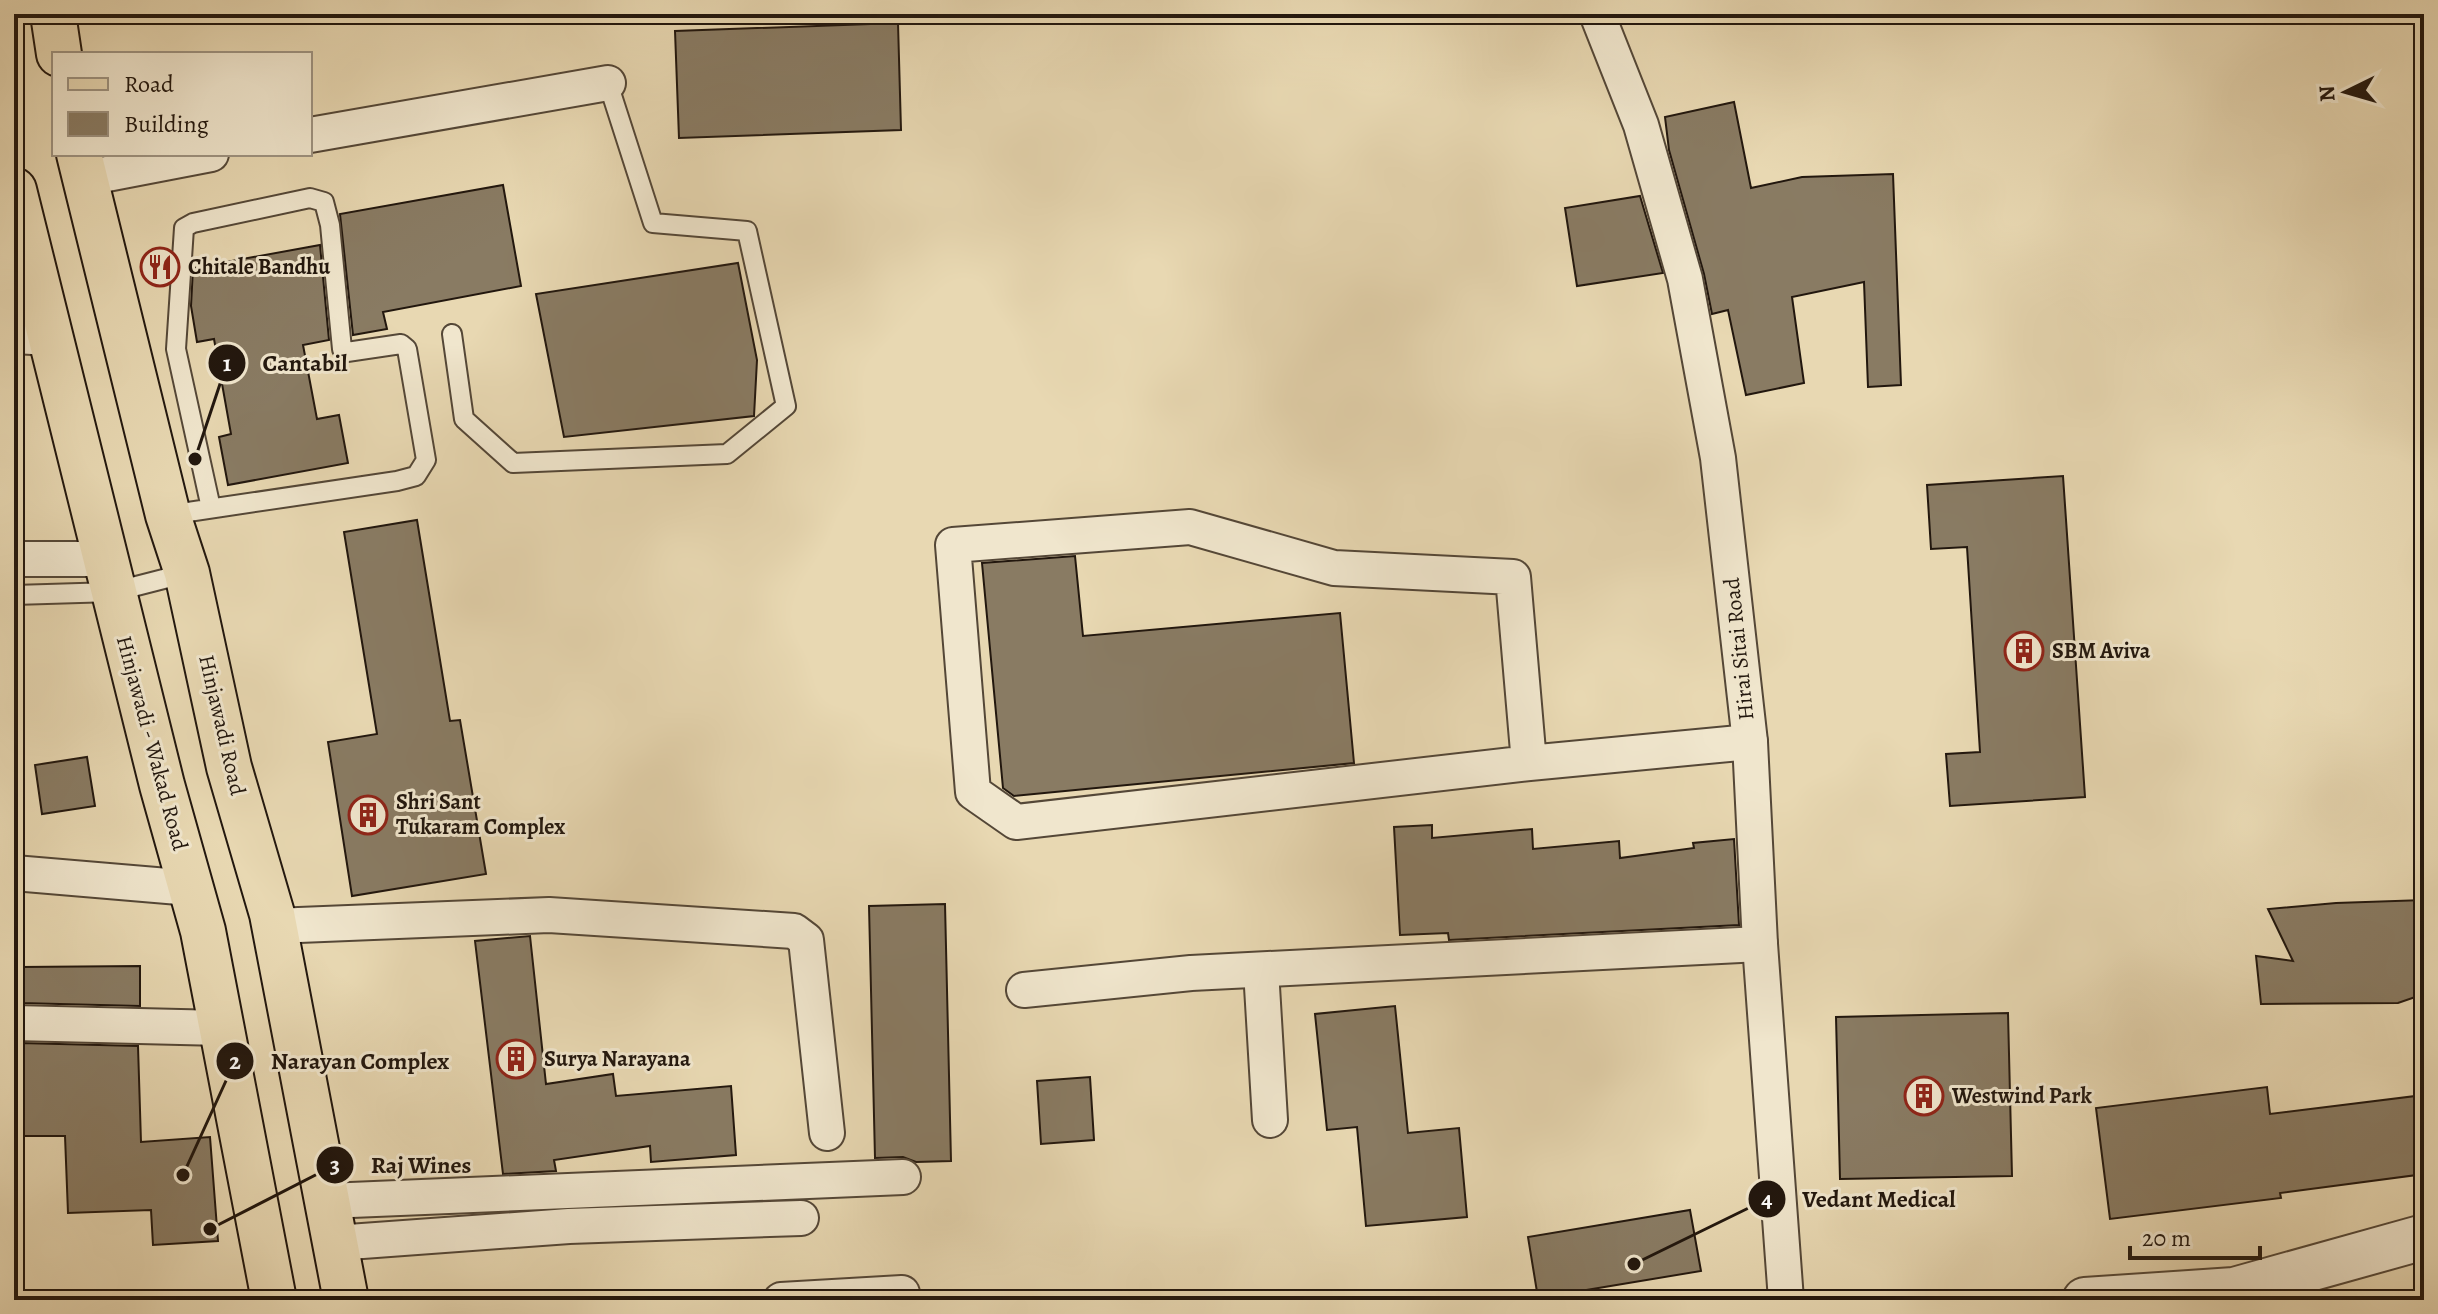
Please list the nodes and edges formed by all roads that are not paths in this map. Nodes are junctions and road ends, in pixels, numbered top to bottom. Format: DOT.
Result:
graph roads {
  1 [pos="53,14"];
  2 [pos="1597,14"];
  3 [pos="59,52"];
  4 [pos="608,83"];
  5 [pos="312,135"];
  6 [pos="190,156"];
  7 [pos="82,166"];
  8 [pos="16,208"];
  9 [pos="452,334"];
  10 [pos="32,337"];
  11 [pos="211,508"];
  12 [pos="168,515"];
  13 [pos="14,559"];
  14 [pos="187,573"];
  15 [pos="109,576"];
  16 [pos="14,595"];
  17 [pos="1750,742"];
  18 [pos="1529,763"];
  19 [pos="14,873"];
  20 [pos="191,888"];
  21 [pos="274,926"];
  22 [pos="1760,944"];
  23 [pos="1261,970"];
  24 [pos="1024,990"];
  25 [pos="14,1023"];
  26 [pos="222,1028"];
  27 [pos="1270,1120"];
  28 [pos="827,1133"];
  29 [pos="903,1177"];
  30 [pos="327,1201"];
  31 [pos="801,1218"];
  32 [pos="2424,1237"];
  33 [pos="335,1243"];
  34 [pos="902,1293"];
  35 [pos="274,1300"];
  36 [pos="346,1300"];
  37 [pos="781,1300"];
  38 [pos="1786,1300"];
  39 [pos="2085,1300"];
  1 -- 3 [label="main road"];
  2 -- 17 [label="street, Hirai Sitai Road"];
  4 -- 5 [label="street"];
  4 -- 9 [label="lane"];
  6 -- 7 [label="street"];
  7 -- 12 [label="main road, Hinjawadi Road"];
  8 -- 10 [label="main road, Hinjawadi - Wakad Road"];
  10 -- 15 [label="main road, Hinjawadi - Wakad Road"];
  11 -- 11 [label="lane"];
  11 -- 12 [label="lane"];
  12 -- 14 [label="main road, Hinjawadi Road"];
  13 -- 15 [label="street"];
  14 -- 15 [label="lane"];
  14 -- 21 [label="main road, Hinjawadi Road"];
  15 -- 16 [label="lane"];
  15 -- 20 [label="main road, Hinjawadi - Wakad Road"];
  17 -- 18 [label="street"];
  17 -- 22 [label="street, Hirai Sitai Road"];
  18 -- 18 [label="street"];
  19 -- 20 [label="street"];
  20 -- 26 [label="main road, Hinjawadi - Wakad Road"];
  21 -- 28 [label="street"];
  21 -- 30 [label="main road, Hinjawadi Road"];
  22 -- 23 [label="street"];
  22 -- 38 [label="street, Hirai Sitai Road"];
  23 -- 24 [label="street"];
  23 -- 27 [label="street"];
  25 -- 26 [label="street"];
  26 -- 35 [label="main road, Hinjawadi - Wakad Road"];
  29 -- 30 [label="street"];
  30 -- 33 [label="main road, Hinjawadi Road"];
  31 -- 33 [label="street"];
  32 -- 39 [label="street"];
  33 -- 36 [label="main road, Hinjawadi Road"];
  34 -- 37 [label="street"];
}
